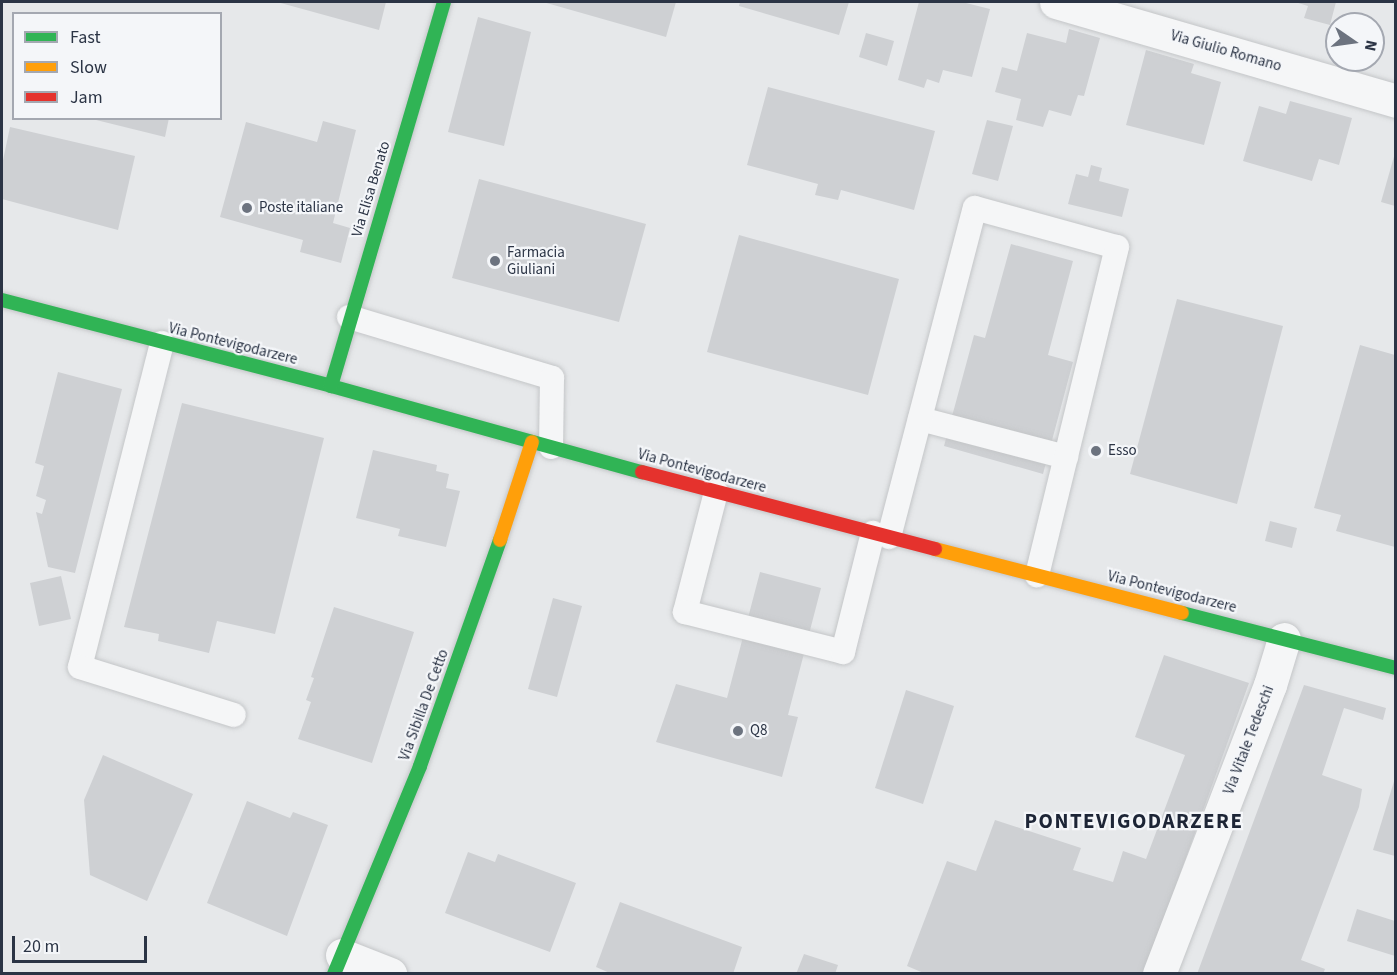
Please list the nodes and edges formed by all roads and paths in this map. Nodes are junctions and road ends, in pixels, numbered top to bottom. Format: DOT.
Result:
graph roads {
  1 [pos="444,2"];
  2 [pos="1056,2"];
  3 [pos="1395,101"];
  4 [pos="2,300"];
  5 [pos="349,317"];
  6 [pos="162,343"];
  7 [pos="331,386"];
  8 [pos="920,419"];
  9 [pos="541,444"];
  10 [pos="1066,457"];
  11 [pos="716,492"];
  12 [pos="881,535"];
  13 [pos="1037,575"];
  14 [pos="1284,639"];
  15 [pos="1395,668"];
  16 [pos="234,715"];
  17 [pos="338,964"];
  18 [pos="390,974"];
  19 [pos="1159,974"];
  1 -- 5 [label="main road, Via Elisa Benato"];
  2 -- 3 [label="street, Via Giulio Romano"];
  4 -- 6 [label="main road, Via Pontevigodarzere"];
  5 -- 7 [label="main road, Via Elisa Benato"];
  5 -- 9 [label="lane"];
  6 -- 7 [label="main road, Via Pontevigodarzere"];
  6 -- 16 [label="lane"];
  7 -- 9 [label="main road, Via Pontevigodarzere"];
  8 -- 10 [label="lane"];
  8 -- 10 [label="lane"];
  8 -- 12 [label="lane"];
  9 -- 11 [label="main road, Via Pontevigodarzere"];
  9 -- 17 [label="main road, Via Sibilla De Cetto"];
  10 -- 13 [label="lane"];
  11 -- 12 [label="main road, Via Pontevigodarzere"];
  11 -- 12 [label="lane"];
  12 -- 13 [label="main road, Via Pontevigodarzere"];
  13 -- 14 [label="main road, Via Pontevigodarzere"];
  14 -- 15 [label="main road, Via Pontevigodarzere"];
  14 -- 19 [label="street, Via Vitale Tedeschi"];
  17 -- 18 [label="street"];
}
